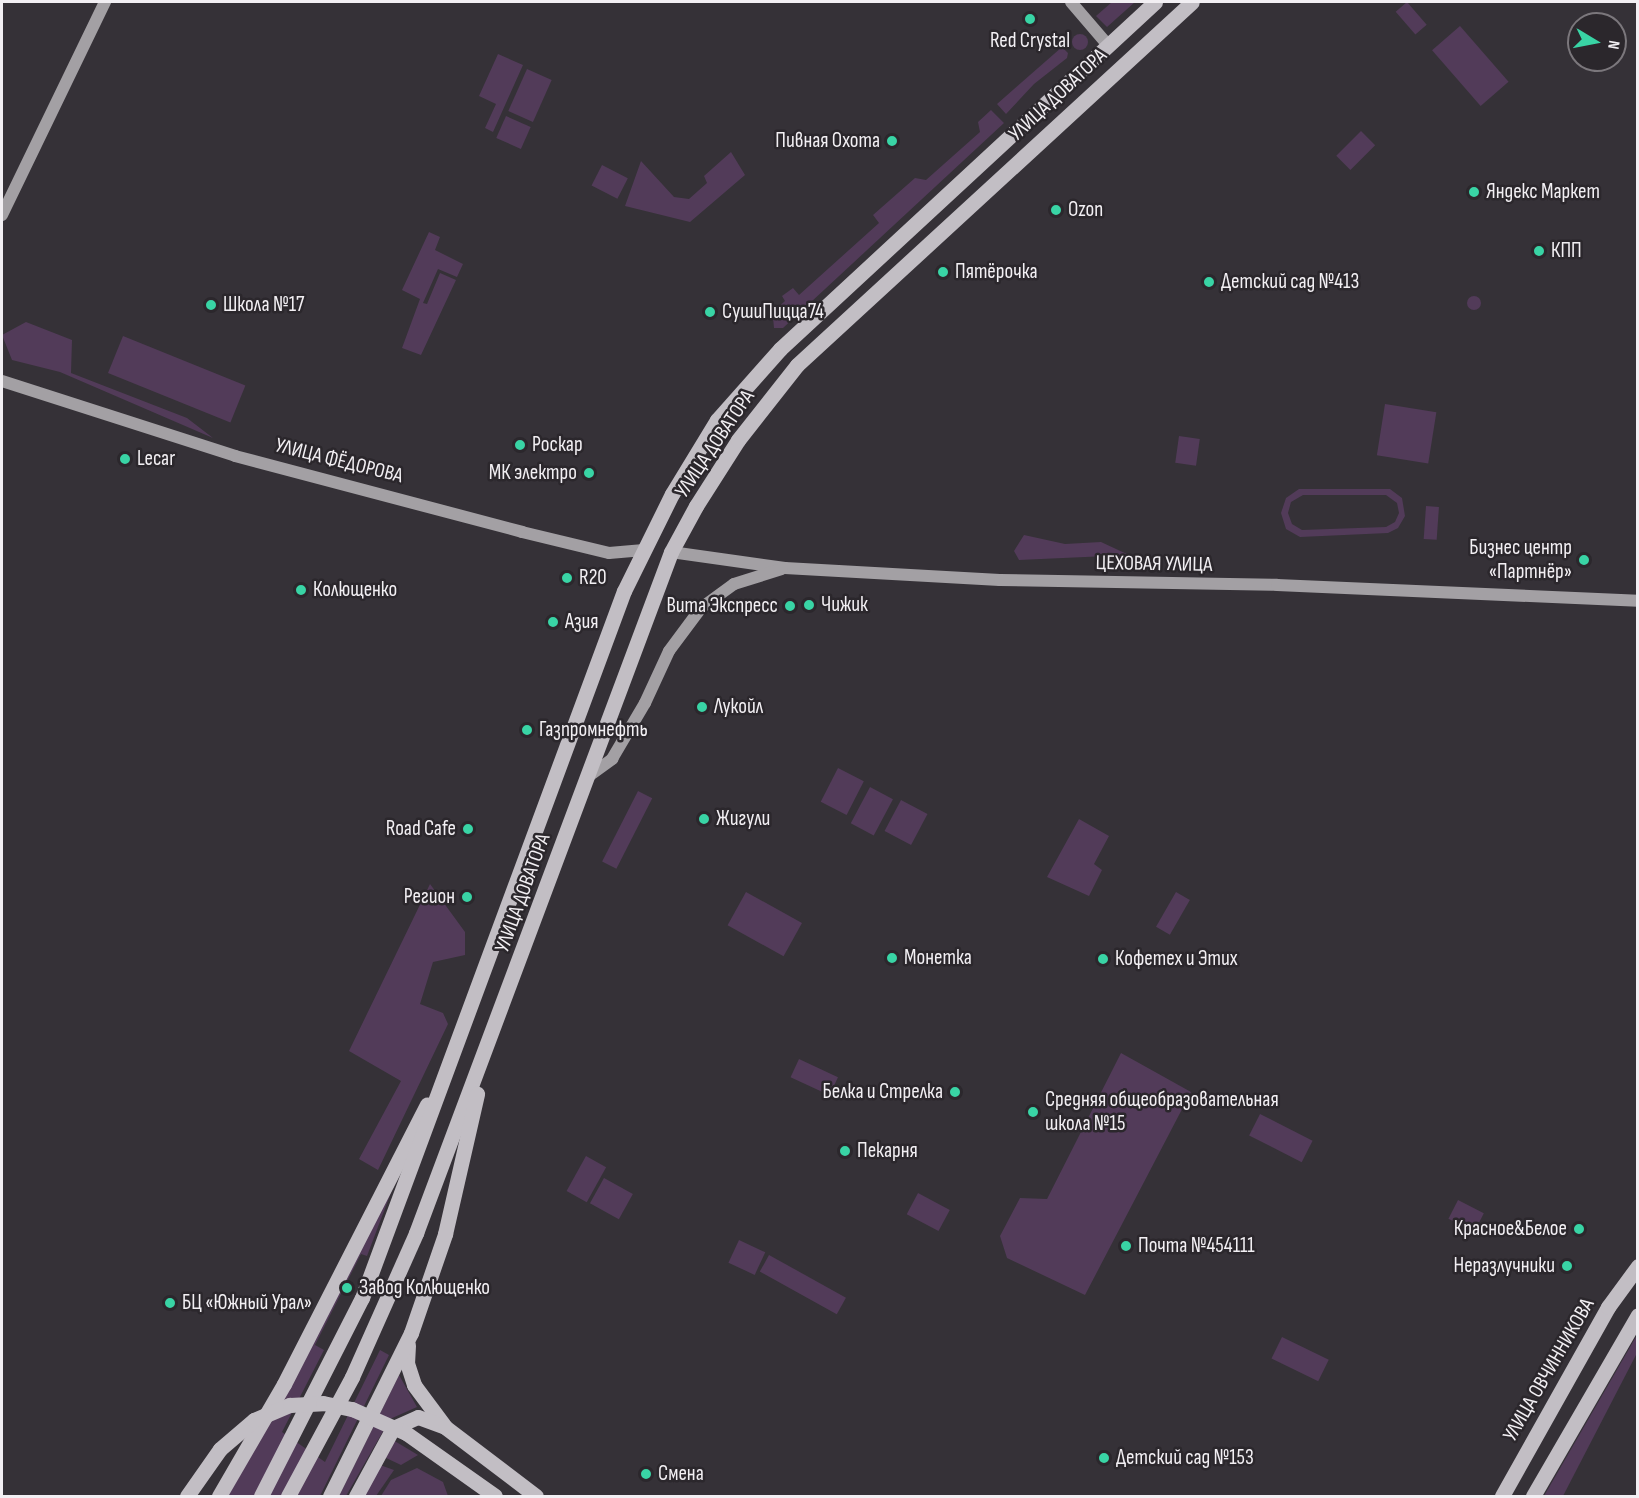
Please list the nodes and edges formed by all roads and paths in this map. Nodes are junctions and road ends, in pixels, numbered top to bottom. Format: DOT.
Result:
graph roads {
  1 [pos="105,2"];
  2 [pos="1071,2"];
  3 [pos="1155,2"];
  4 [pos="1192,2"];
  5 [pos="1107,44"];
  6 [pos="1124,63"];
  7 [pos="2,215"];
  8 [pos="2,381"];
  9 [pos="644,550"];
  10 [pos="671,552"];
  11 [pos="785,568"];
  12 [pos="1638,601"];
  13 [pos="589,776"];
  14 [pos="456,1051"];
  15 [pos="486,1053"];
  16 [pos="1638,1266"];
  17 [pos="1638,1315"];
  18 [pos="411,1333"];
  19 [pos="445,1427"];
  20 [pos="187,1497"];
  21 [pos="219,1497"];
  22 [pos="261,1497"];
  23 [pos="288,1497"];
  24 [pos="330,1497"];
  25 [pos="356,1497"];
  26 [pos="495,1497"];
  27 [pos="536,1497"];
  28 [pos="1502,1497"];
  29 [pos="1533,1497"];
  1 -- 7 [label="main road"];
  2 -- 5 [label="main road"];
  3 -- 5 [label="main road, УЛИЦА ДОВАТОРА"];
  4 -- 6 [label="main road, УЛИЦА ДОВАТОРА"];
  5 -- 6 [label="main road"];
  5 -- 9 [label="main road, УЛИЦА ДОВАТОРА"];
  6 -- 10 [label="main road, УЛИЦА ДОВАТОРА"];
  8 -- 9 [label="main road, УЛИЦА ФЁДОРОВА"];
  9 -- 10 [label="main road, УЛИЦА ФЁДОРОВА"];
  9 -- 14 [label="main road, УЛИЦА ДОВАТОРА"];
  10 -- 11 [label="main road, ЦЕХОВАЯ УЛИЦА"];
  10 -- 13 [label="main road, УЛИЦА ДОВАТОРА"];
  11 -- 12 [label="main road, ЦЕХОВАЯ УЛИЦА"];
  11 -- 13 [label="main road"];
  13 -- 15 [label="main road, УЛИЦА ДОВАТОРА"];
  14 -- 21 [label="main road"];
  14 -- 22 [label="main road"];
  15 -- 18 [label="main road"];
  15 -- 23 [label="main road"];
  16 -- 28 [label="main road, УЛИЦА ОВЧИННИКОВА"];
  17 -- 29 [label="main road"];
  18 -- 19 [label="main road"];
  18 -- 24 [label="main road"];
  19 -- 25 [label="main road"];
  19 -- 27 [label="main road"];
  20 -- 26 [label="main road, bridge"];
}
